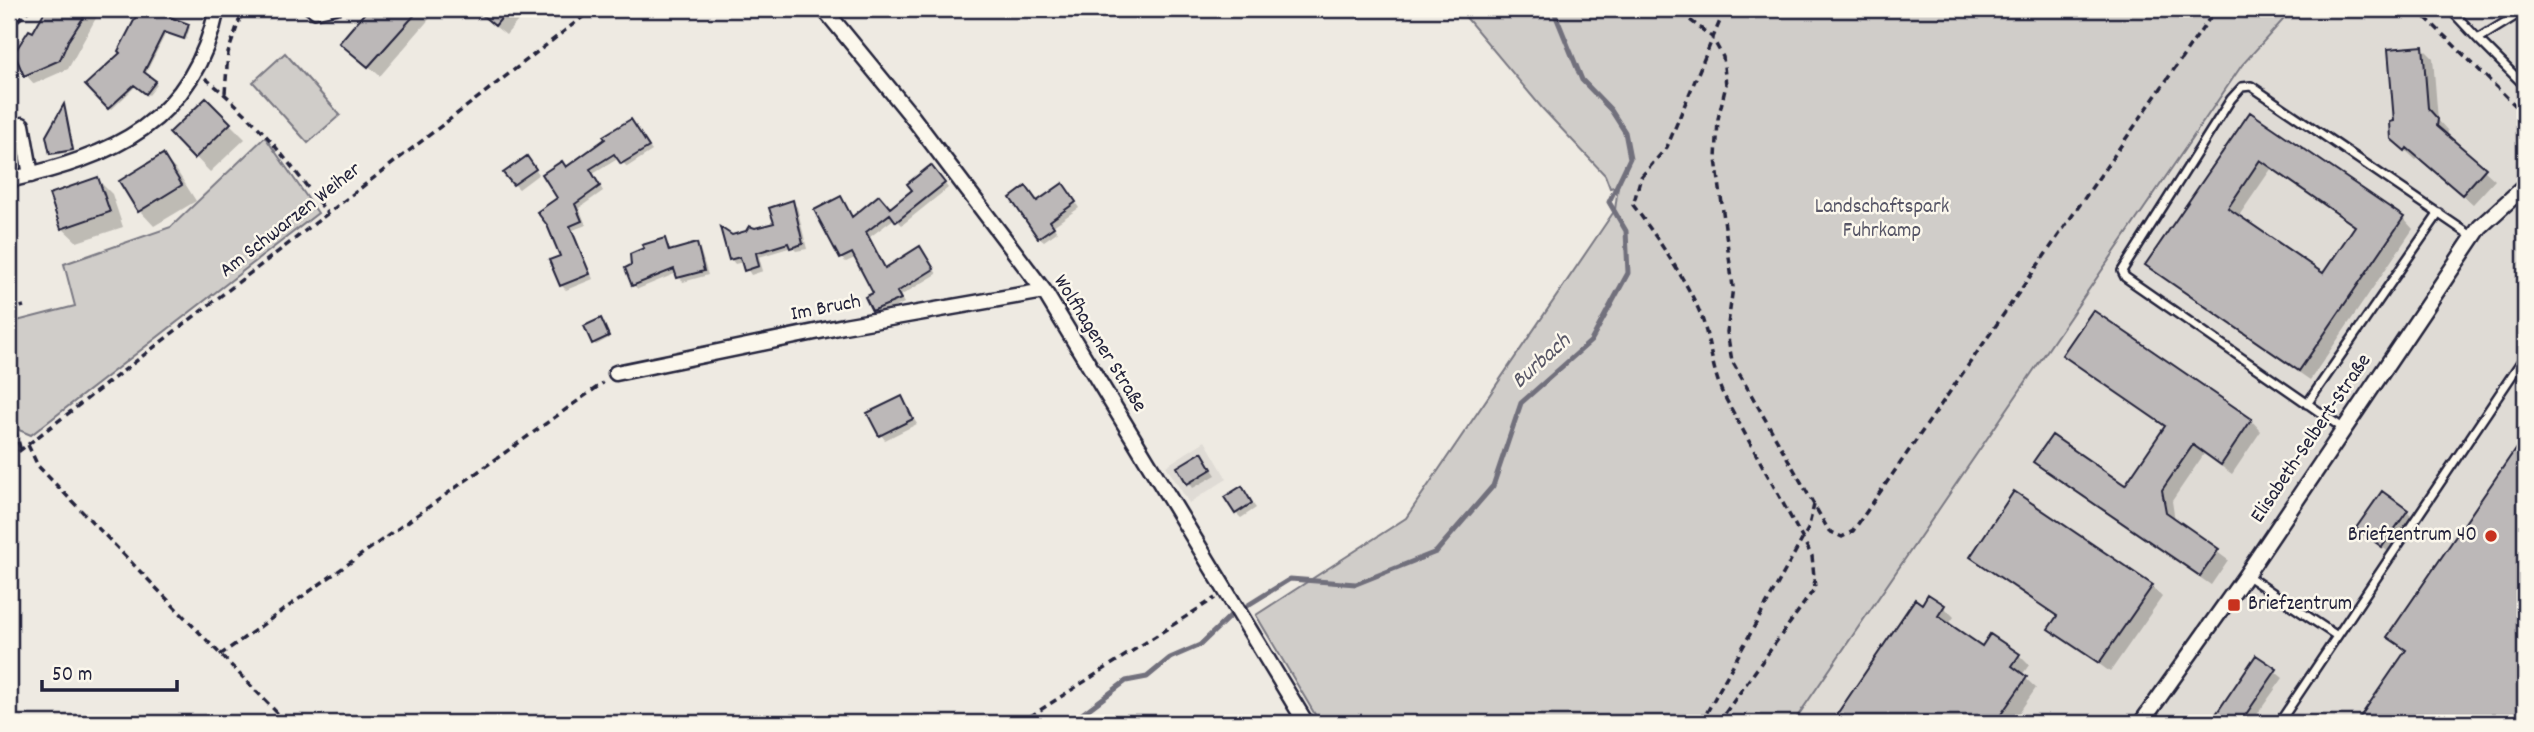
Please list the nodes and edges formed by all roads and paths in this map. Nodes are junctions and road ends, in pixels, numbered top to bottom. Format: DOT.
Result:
graph roads {
  1 [pos="30,9"];
  2 [pos="217,9"];
  3 [pos="253,9"];
  4 [pos="308,9"];
  5 [pos="338,9"];
  6 [pos="593,9"];
  7 [pos="824,9"];
  8 [pos="1669,9"];
  9 [pos="1725,9"];
  10 [pos="2216,9"];
  11 [pos="2417,9"];
  12 [pos="2450,9"];
  13 [pos="2525,10"];
  14 [pos="9,29"];
  15 [pos="1712,37"];
  16 [pos="2478,39"];
  17 [pos="195,70"];
  18 [pos="2525,86"];
  19 [pos="225,93"];
  20 [pos="2525,115"];
  21 [pos="22,125"];
  22 [pos="31,175"];
  23 [pos="9,180"];
  24 [pos="2525,186"];
  25 [pos="327,213"];
  26 [pos="2439,213"];
  27 [pos="2473,237"];
  28 [pos="1044,291"];
  29 [pos="24,306"];
  30 [pos="9,310"];
  31 [pos="2525,356"];
  32 [pos="616,373"];
  33 [pos="2307,404"];
  34 [pos="9,407"];
  35 [pos="2344,429"];
  36 [pos="28,445"];
  37 [pos="21,451"];
  38 [pos="9,458"];
  39 [pos="1814,505"];
  40 [pos="1802,540"];
  41 [pos="2246,575"];
  42 [pos="1225,592"];
  43 [pos="2337,636"];
  44 [pos="220,655"];
  45 [pos="287,723"];
  46 [pos="1020,723"];
  47 [pos="1306,723"];
  48 [pos="1701,723"];
  49 [pos="1718,723"];
  50 [pos="2141,723"];
  51 [pos="2279,723"];
  1 -- 14 [label="path"];
  2 -- 17 [label="street"];
  3 -- 19 [label="path"];
  4 -- 5 [label="lane"];
  6 -- 25 [label="path, Am Schwarzen Weiher"];
  7 -- 28 [label="street, Wolfhagener Straße"];
  8 -- 15 [label="path"];
  9 -- 15 [label="path"];
  10 -- 39 [label="path"];
  11 -- 20 [label="path"];
  12 -- 16 [label="lane"];
  13 -- 16 [label="lane"];
  15 -- 39 [label="path"];
  15 -- 40 [label="path"];
  16 -- 18 [label="lane"];
  17 -- 19 [label="path"];
  17 -- 22 [label="street"];
  19 -- 25 [label="path"];
  21 -- 22 [label="street"];
  22 -- 23 [label="street"];
  24 -- 27 [label="street, Elisabeth-Selbert-Straße"];
  25 -- 36 [label="path, Am Schwarzen Weiher"];
  26 -- 27 [label="lane"];
  26 -- 33 [label="lane"];
  26 -- 33 [label="lane"];
  27 -- 35 [label="street, Elisabeth-Selbert-Straße"];
  28 -- 32 [label="street, Im Bruch"];
  28 -- 42 [label="street, Wolfhagener Straße"];
  29 -- 30 [label="path"];
  31 -- 43 [label="lane"];
  32 -- 44 [label="path"];
  33 -- 35 [label="lane"];
  34 -- 37 [label="path"];
  35 -- 41 [label="street, Elisabeth-Selbert-Straße"];
  36 -- 37 [label="path, Am Schwarzen Weiher"];
  36 -- 44 [label="path"];
  37 -- 38 [label="path, Am Schwarzen Weiher"];
  39 -- 40 [label="path"];
  40 -- 48 [label="path"];
  40 -- 49 [label="path"];
  41 -- 43 [label="lane"];
  41 -- 50 [label="street, Elisabeth-Selbert-Straße"];
  42 -- 46 [label="path"];
  42 -- 47 [label="street, Wolfhagener Straße"];
  43 -- 51 [label="lane"];
  44 -- 45 [label="path"];
}
